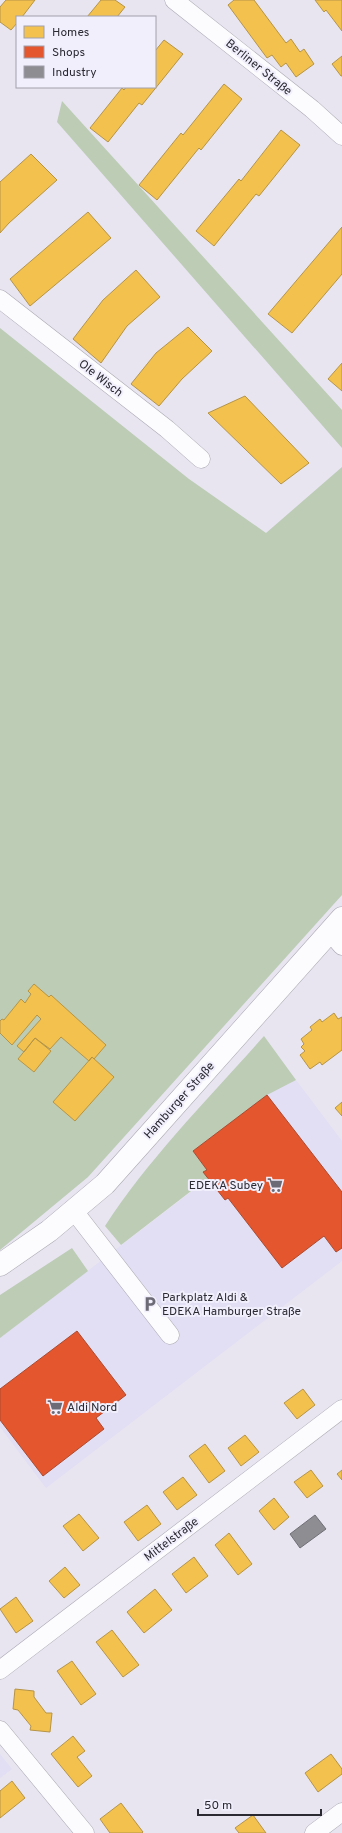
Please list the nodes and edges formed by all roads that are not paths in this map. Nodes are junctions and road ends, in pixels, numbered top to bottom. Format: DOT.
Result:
graph roads {
  1 [pos="174,0"];
  2 [pos="342,136"];
  3 [pos="0,299"];
  4 [pos="201,459"];
  5 [pos="338,932"];
  6 [pos="74,1211"];
  7 [pos="0,1265"];
  8 [pos="170,1335"];
  9 [pos="342,1409"];
  10 [pos="0,1670"];
  11 [pos="0,1730"];
  12 [pos="342,1812"];
  13 [pos="85,1833"];
  14 [pos="314,1833"];
  1 -- 2 [label="street, Berliner Straße"];
  3 -- 4 [label="street, Ole Wisch"];
  5 -- 6 [label="main road, Hamburger Straße"];
  6 -- 7 [label="main road, Hamburger Straße"];
  6 -- 8 [label="street"];
  9 -- 10 [label="street, Mittelstraße"];
  11 -- 13 [label="street"];
  12 -- 14 [label="street"];
}
